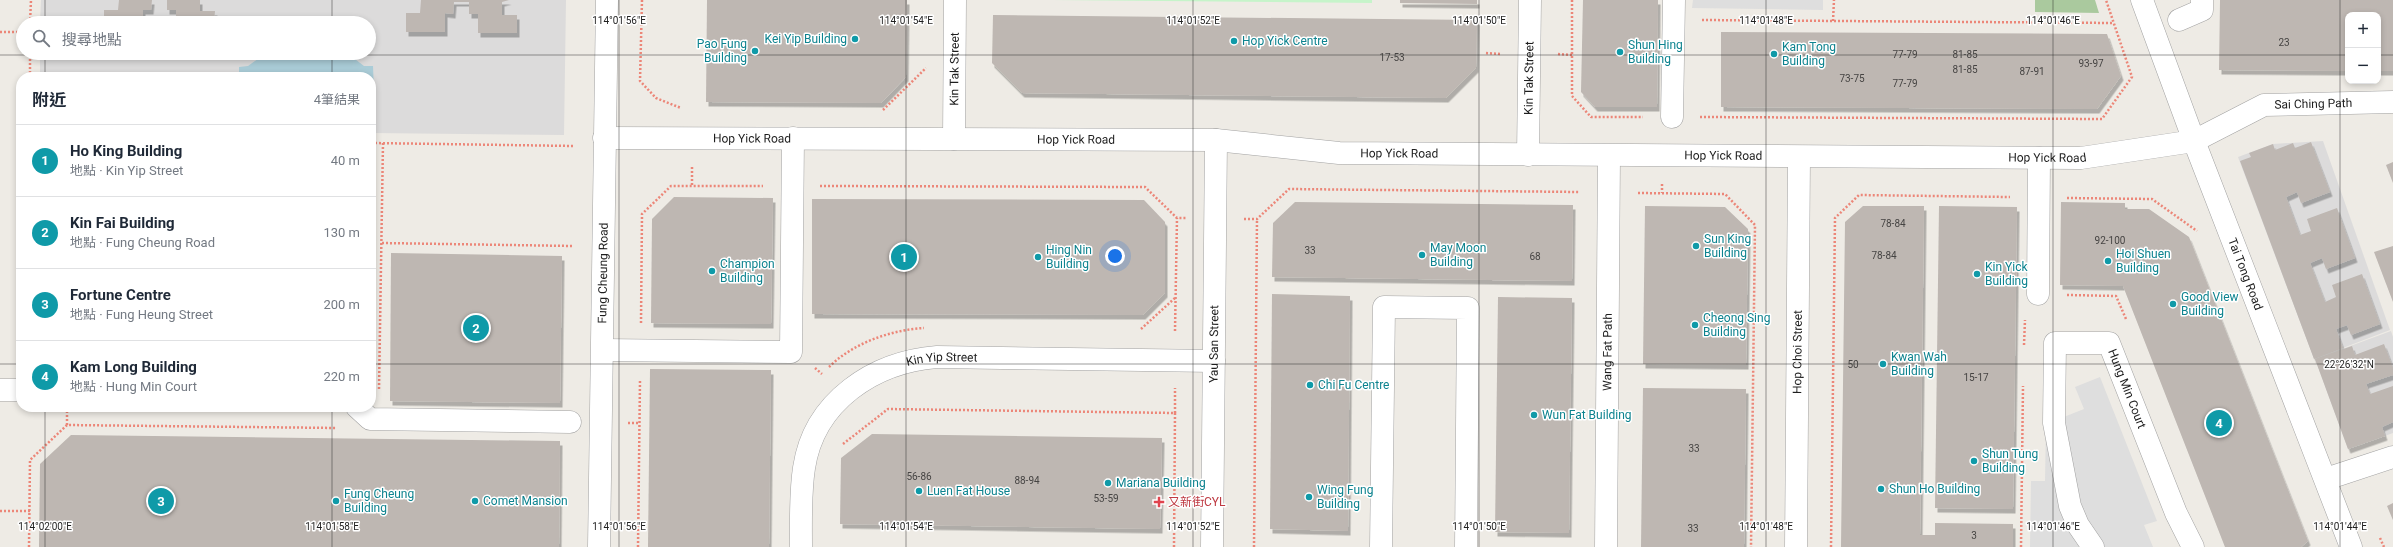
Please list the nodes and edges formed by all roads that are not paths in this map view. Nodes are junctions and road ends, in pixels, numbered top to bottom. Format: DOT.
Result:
graph roads {
  1 [pos="607,0"];
  2 [pos="955,0"];
  3 [pos="1530,0"];
  4 [pos="2142,0"];
  5 [pos="2202,0"];
  6 [pos="1673,10"];
  7 [pos="2179,20"];
  8 [pos="2393,102"];
  9 [pos="1672,117"];
  10 [pos="604,138"];
  11 [pos="793,138"];
  12 [pos="954,139"];
  13 [pos="1216,140"];
  14 [pos="2194,141"];
  15 [pos="1528,155"];
  16 [pos="1609,156"];
  17 [pos="1799,157"];
  18 [pos="2039,158"];
  19 [pos="2038,294"];
  20 [pos="602,350"];
  21 [pos="1214,361"];
  22 [pos="0,390"];
  23 [pos="16,390"];
  24 [pos="364,413"];
  25 [pos="570,422"];
  26 [pos="2393,457"];
  27 [pos="2326,479"];
  28 [pos="600,547"];
  29 [pos="801,547"];
  30 [pos="1212,547"];
  31 [pos="1381,547"];
  32 [pos="1466,547"];
  33 [pos="1606,547"];
  34 [pos="1796,547"];
  35 [pos="2093,547"];
  36 [pos="2193,547"];
  37 [pos="2351,547"];
  1 -- 10 [label="street, Fung Cheung Road"];
  2 -- 12 [label="street, Kin Tak Street"];
  3 -- 15 [label="street, Kin Tak Street"];
  4 -- 14 [label="street, Tai Tong Road"];
  5 -- 7 [label="street"];
  6 -- 9 [label="street"];
  8 -- 14 [label="street, Sai Ching Path"];
  10 -- 11 [label="street, Hop Yick Road"];
  10 -- 20 [label="street, Fung Cheung Road"];
  11 -- 12 [label="street, Hop Yick Road"];
  11 -- 20 [label="street"];
  12 -- 13 [label="street, Hop Yick Road"];
  13 -- 15 [label="street, Hop Yick Road"];
  13 -- 21 [label="street, Yau San Street"];
  14 -- 18 [label="street, Hop Yick Road"];
  14 -- 27 [label="street, Tai Tong Road"];
  15 -- 16 [label="street, Hop Yick Road"];
  16 -- 17 [label="street, Hop Yick Road"];
  16 -- 33 [label="street, Wang Fat Path"];
  17 -- 18 [label="street, Hop Yick Road"];
  17 -- 34 [label="street, Hop Choi Street"];
  18 -- 19 [label="street"];
  20 -- 28 [label="street, Fung Cheung Road"];
  21 -- 29 [label="street, Kin Yip Street"];
  21 -- 30 [label="street, Yau San Street"];
  22 -- 23 [label="street"];
  24 -- 25 [label="street"];
  26 -- 27 [label="street"];
  27 -- 37 [label="street, Tai Tong Road"];
  31 -- 32 [label="street"];
  35 -- 36 [label="street, Hung Min Court"];
}
